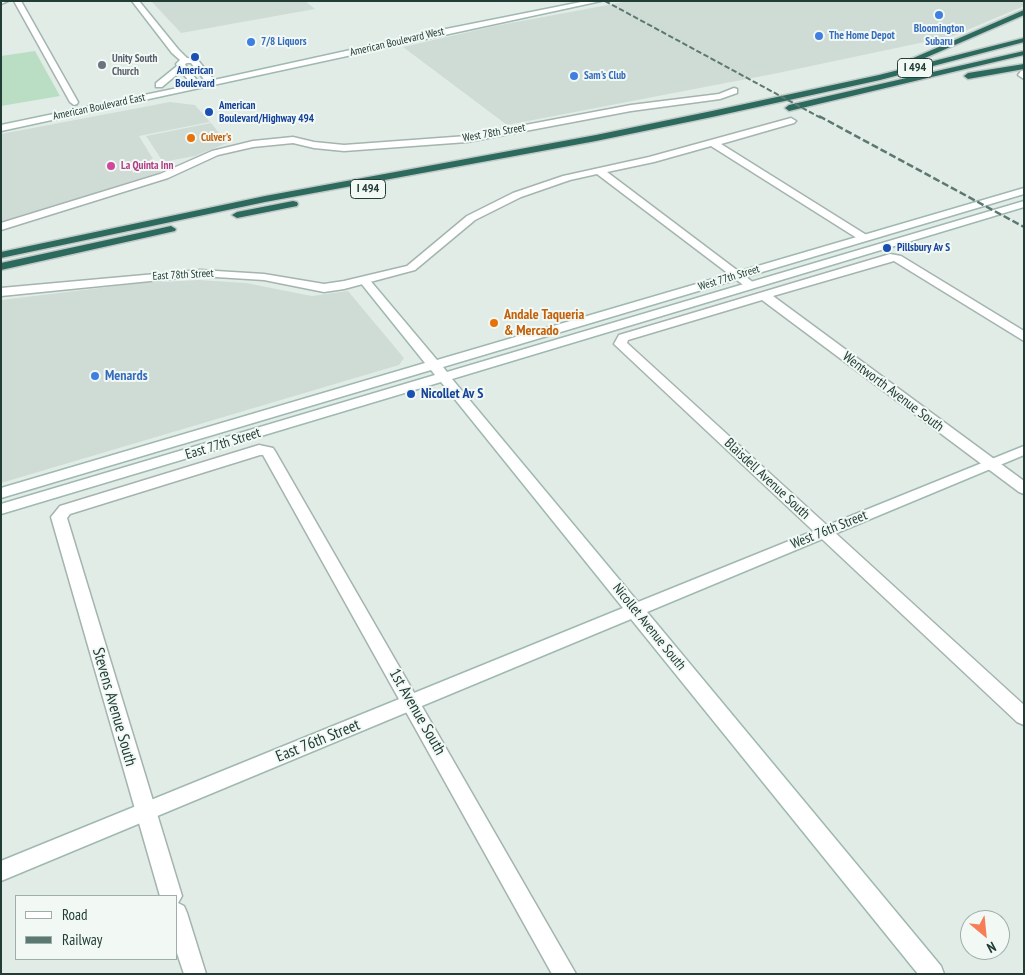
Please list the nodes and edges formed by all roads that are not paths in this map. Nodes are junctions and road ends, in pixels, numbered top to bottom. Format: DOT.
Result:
graph roads {
  1 [pos="5,1"];
  2 [pos="17,1"];
  3 [pos="135,1"];
  4 [pos="571,1"];
  5 [pos="598,1"];
  6 [pos="1,2"];
  7 [pos="1024,12"];
  8 [pos="1024,16"];
  9 [pos="1006,19"];
  10 [pos="1024,40"];
  11 [pos="337,49"];
  12 [pos="1024,53"];
  13 [pos="345,54"];
  14 [pos="184,63"];
  15 [pos="1024,66"];
  16 [pos="1024,73"];
  17 [pos="205,75"];
  18 [pos="1024,77"];
  19 [pos="190,78"];
  20 [pos="212,83"];
  21 [pos="159,85"];
  22 [pos="197,86"];
  23 [pos="734,91"];
  24 [pos="122,92"];
  25 [pos="806,94"];
  26 [pos="838,98"];
  27 [pos="84,100"];
  28 [pos="74,102"];
  29 [pos="65,104"];
  30 [pos="783,109"];
  31 [pos="19,113"];
  32 [pos="736,119"];
  33 [pos="791,121"];
  34 [pos="26,123"];
  35 [pos="1,128"];
  36 [pos="713,143"];
  37 [pos="599,172"];
  38 [pos="1024,191"];
  39 [pos="1024,204"];
  40 [pos="1,227"];
  41 [pos="864,238"];
  42 [pos="1,255"];
  43 [pos="1,267"];
  44 [pos="736,276"];
  45 [pos="364,280"];
  46 [pos="750,285"];
  47 [pos="1,292"];
  48 [pos="763,295"];
  49 [pos="1024,337"];
  50 [pos="439,372"];
  51 [pos="230,425"];
  52 [pos="268,450"];
  53 [pos="1024,450"];
  54 [pos="989,464"];
  55 [pos="71,489"];
  56 [pos="1024,490"];
  57 [pos="1,493"];
  58 [pos="1,510"];
  59 [pos="824,532"];
  60 [pos="635,610"];
  61 [pos="411,702"];
  62 [pos="1024,717"];
  63 [pos="145,812"];
  64 [pos="1,871"];
  65 [pos="171,895"];
  66 [pos="178,919"];
  67 [pos="195,974"];
  68 [pos="565,974"];
  69 [pos="934,974"];
  1 -- 6 [label="street"];
  2 -- 28 [label="street"];
  3 -- 14 [label="street"];
  4 -- 11 [label="street, American Boulevard West"];
  5 -- 13 [label="street, American Boulevard West"];
  7 -- 9 [label="highway"];
  8 -- 9 [label="highway"];
  9 -- 25 [label="highway"];
  10 -- 25 [label="highway, I 494"];
  11 -- 13 [label="street"];
  11 -- 17 [label="street, American Boulevard West"];
  12 -- 26 [label="highway, I 494"];
  13 -- 20 [label="street, American Boulevard West"];
  14 -- 17 [label="street"];
  14 -- 19 [label="street"];
  14 -- 21 [label="street"];
  15 -- 26 [label="highway"];
  16 -- 18 [label="street"];
  17 -- 19 [label="street, American Boulevard West"];
  17 -- 20 [label="street"];
  19 -- 21 [label="street, American Boulevard East"];
  19 -- 22 [label="street"];
  20 -- 22 [label="street, American Boulevard West"];
  21 -- 24 [label="street, American Boulevard East"];
  22 -- 34 [label="street, American Boulevard East"];
  23 -- 40 [label="street, West 78th Street"];
  25 -- 42 [label="highway, I 494"];
  26 -- 30 [label="highway, I 494"];
  27 -- 28 [label="street, American Boulevard East"];
  28 -- 29 [label="street, American Boulevard East"];
  31 -- 34 [label="street"];
  32 -- 43 [label="highway, I 494"];
  33 -- 36 [label="street"];
  34 -- 35 [label="street, American Boulevard East"];
  36 -- 37 [label="street"];
  36 -- 41 [label="street"];
  37 -- 44 [label="street"];
  37 -- 45 [label="street"];
  38 -- 41 [label="street, West 77th Street"];
  39 -- 46 [label="street, West 77th Street"];
  41 -- 44 [label="street, West 77th Street"];
  44 -- 46 [label="street"];
  44 -- 50 [label="street, West 77th Street"];
  45 -- 47 [label="street, East 78th Street"];
  45 -- 50 [label="street, Nicollet Avenue South"];
  46 -- 50 [label="street, West 77th Street"];
  48 -- 49 [label="street"];
  48 -- 54 [label="street, Wentworth Avenue South"];
  48 -- 59 [label="street, Blaisdell Avenue South"];
  50 -- 51 [label="street, East 77th Street"];
  50 -- 55 [label="street, East 77th Street"];
  50 -- 60 [label="street, Nicollet Avenue South"];
  51 -- 55 [label="street"];
  51 -- 57 [label="street, East 77th Street"];
  52 -- 61 [label="street, 1st Avenue South"];
  52 -- 63 [label="street, Stevens Avenue South"];
  53 -- 54 [label="street, West 76th Street"];
  54 -- 56 [label="street, Wentworth Avenue South"];
  54 -- 59 [label="street, West 76th Street"];
  55 -- 58 [label="street, East 77th Street"];
  59 -- 60 [label="street, West 76th Street"];
  59 -- 62 [label="street, Blaisdell Avenue South"];
  60 -- 61 [label="street, East 76th Street"];
  60 -- 69 [label="street, Nicollet Avenue South"];
  61 -- 63 [label="street, East 76th Street"];
  61 -- 68 [label="street, 1st Avenue South"];
  63 -- 64 [label="street, East 76th Street"];
  63 -- 65 [label="street, Stevens Avenue South"];
  66 -- 67 [label="street"];
}
